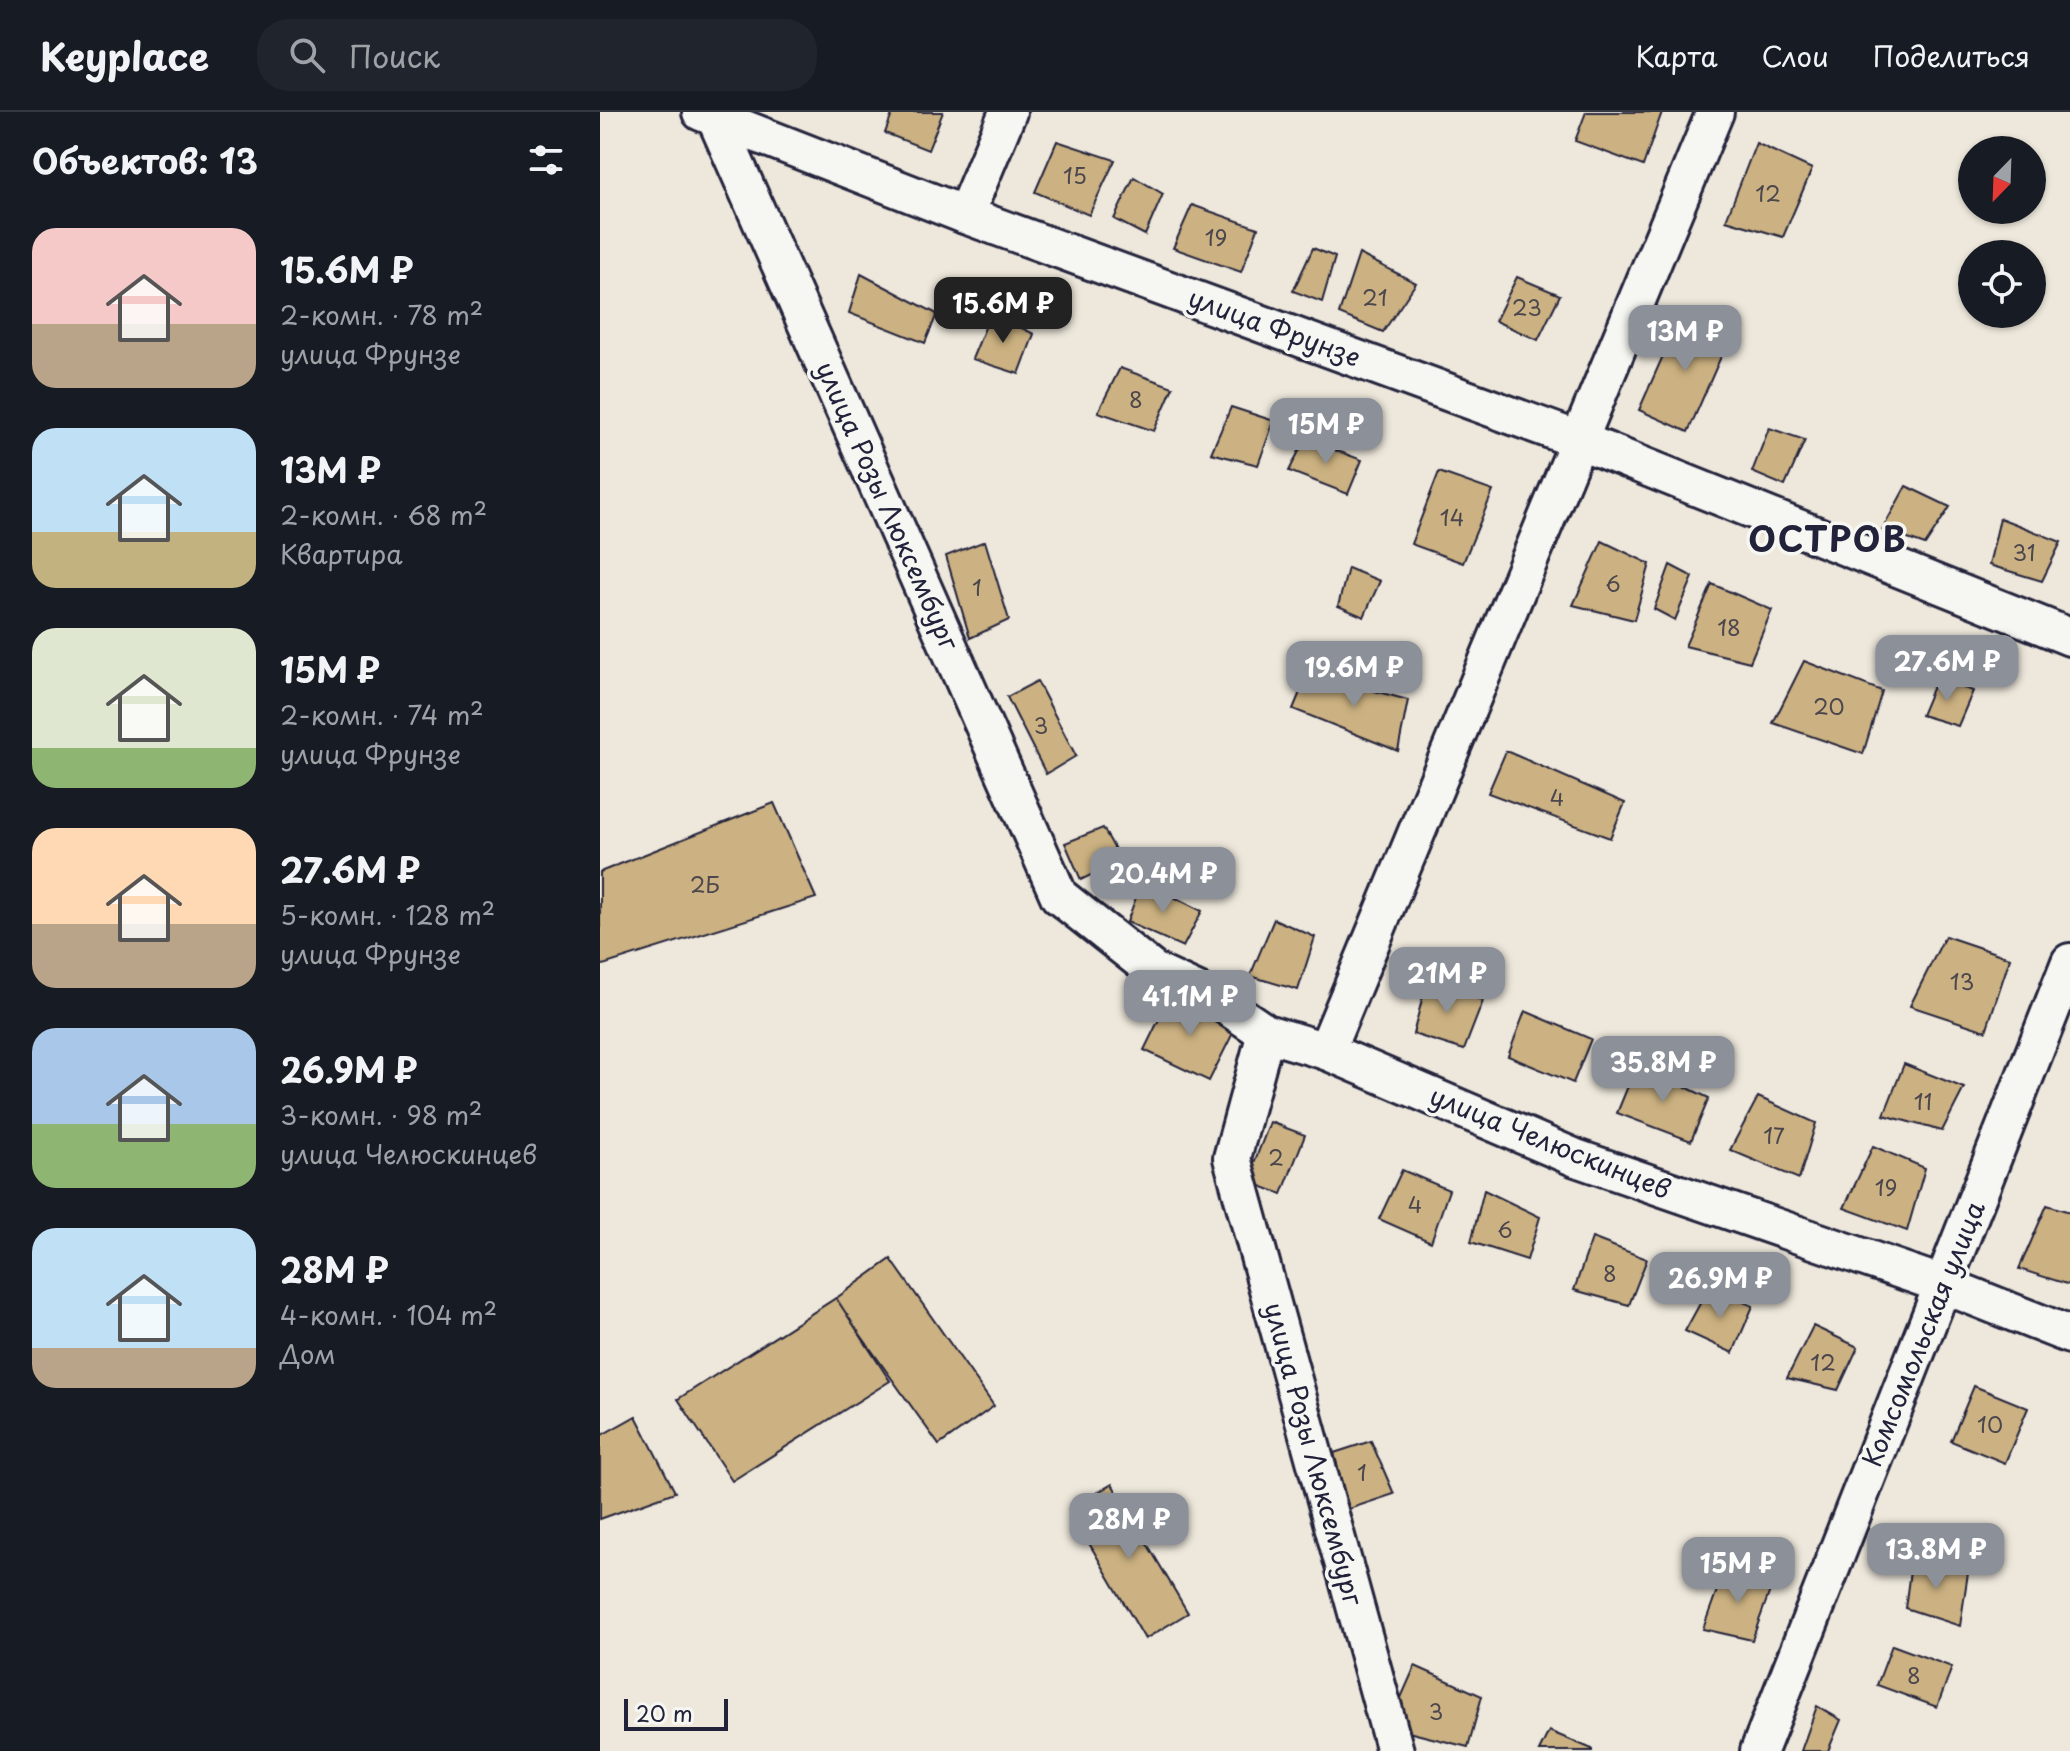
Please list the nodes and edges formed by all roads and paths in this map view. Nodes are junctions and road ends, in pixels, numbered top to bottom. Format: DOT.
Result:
graph roads {
  1 [pos="1008,112"];
  2 [pos="1715,112"];
  3 [pos="707,114"];
  4 [pos="965,215"];
  5 [pos="1581,441"];
  6 [pos="2070,637"];
  7 [pos="1059,896"];
  8 [pos="2070,962"];
  9 [pos="1266,1033"];
  10 [pos="1326,1051"];
  11 [pos="1944,1285"];
  12 [pos="2070,1335"];
  13 [pos="1395,1751"];
  14 [pos="1759,1751"];
  1 -- 4 [label="street"];
  2 -- 5 [label="street"];
  3 -- 4 [label="street, улица Фрунзе"];
  3 -- 7 [label="street, улица Розы Люксембург"];
  4 -- 5 [label="street, улица Фрунзе"];
  5 -- 6 [label="street, улица Фрунзе"];
  5 -- 10 [label="street"];
  7 -- 9 [label="street, улица Челюскинцев"];
  8 -- 11 [label="street, Комсомольская улица"];
  9 -- 10 [label="street, улица Челюскинцев"];
  9 -- 13 [label="street, улица Розы Люксембург"];
  10 -- 11 [label="street, улица Челюскинцев"];
  11 -- 12 [label="street, улица Челюскинцев"];
  11 -- 14 [label="street, Комсомольская улица"];
}
